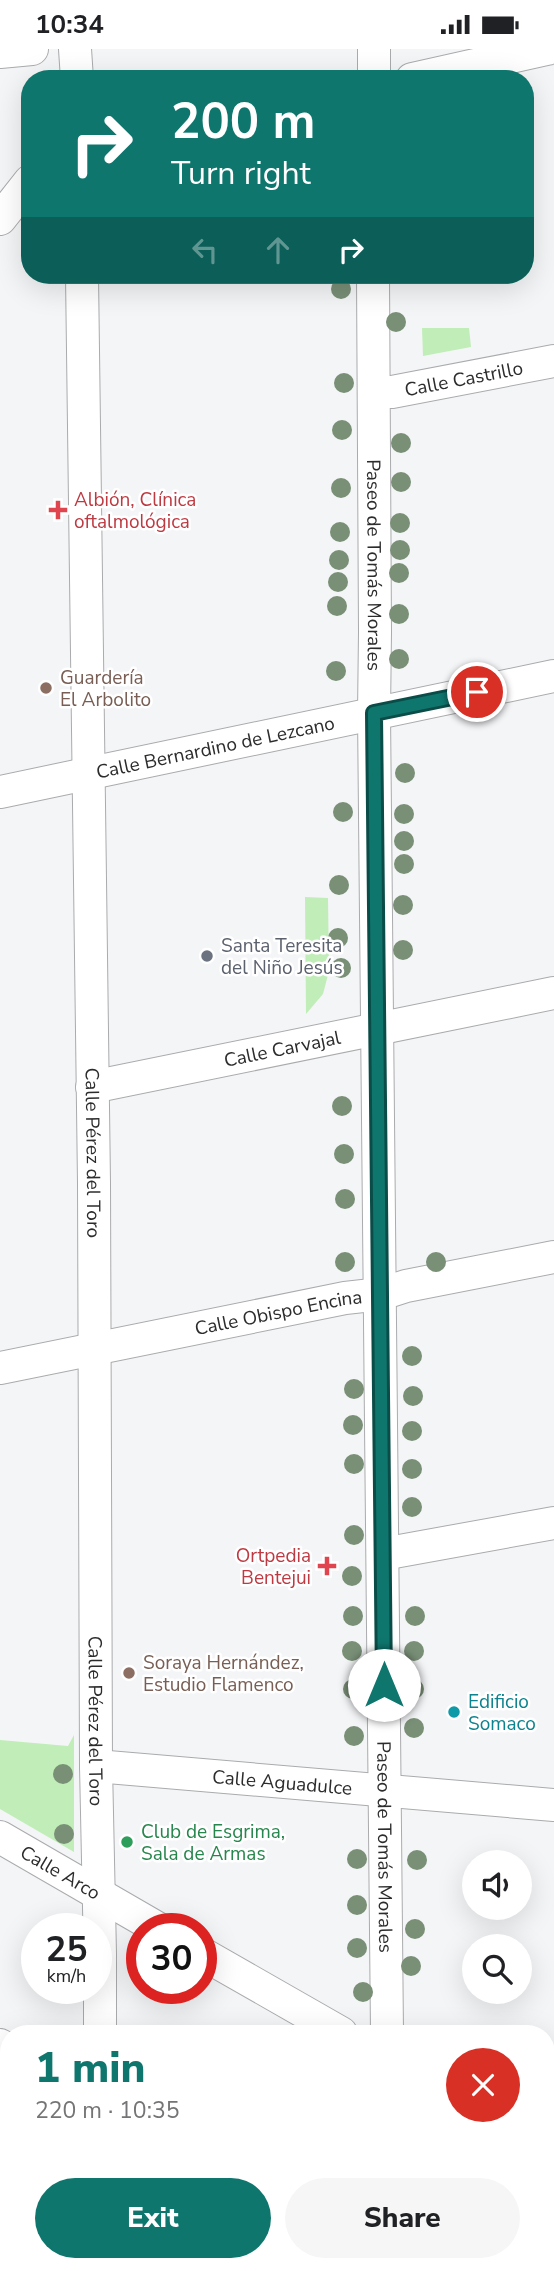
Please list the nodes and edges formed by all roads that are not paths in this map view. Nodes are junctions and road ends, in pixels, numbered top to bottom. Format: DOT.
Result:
graph roads {
  1 [pos="32,49"];
  2 [pos="75,49"];
  3 [pos="374,49"];
  4 [pos="547,49"];
  5 [pos="0,52"];
  6 [pos="76,70"];
  7 [pos="374,70"];
  8 [pos="452,70"];
  9 [pos="21,192"];
  10 [pos="0,219"];
  11 [pos="82,284"];
  12 [pos="373,284"];
  13 [pos="554,361"];
  14 [pos="374,392"];
  15 [pos="554,676"];
  16 [pos="374,713"];
  17 [pos="89,773"];
  18 [pos="0,792"];
  19 [pos="554,993"];
  20 [pos="377,1028"];
  21 [pos="92,1087"];
  22 [pos="554,1257"];
  23 [pos="381,1294"];
  24 [pos="94,1348"];
  25 [pos="0,1368"];
  26 [pos="554,1523"];
  27 [pos="383,1554"];
  28 [pos="96,1766"];
  29 [pos="385,1790"];
  30 [pos="554,1805"];
  31 [pos="0,1837"];
  32 [pos="98,1893"];
  33 [pos="132,1913"];
  34 [pos="217,1962"];
  35 [pos="100,2025"];
  36 [pos="327,2025"];
  37 [pos="387,2025"];
  1 -- 5 [label="street"];
  2 -- 6 [label="street"];
  3 -- 7 [label="street"];
  4 -- 8 [label="street"];
  9 -- 10 [label="street"];
  11 -- 17 [label="street, Calle Pérez del Toro"];
  12 -- 14 [label="street, Paseo de Tomás Morales"];
  13 -- 14 [label="street, Calle Castrillo"];
  14 -- 16 [label="street, Paseo de Tomás Morales"];
  15 -- 16 [label="street, Calle Bernardino de Lezcano"];
  16 -- 17 [label="street, Calle Bernardino de Lezcano"];
  16 -- 20 [label="street, Paseo de Tomás Morales"];
  17 -- 18 [label="street, Calle Bernardino de Lezcano"];
  17 -- 21 [label="street, Calle Pérez del Toro"];
  19 -- 20 [label="street, Calle Carvajal"];
  20 -- 21 [label="street, Calle Carvajal"];
  20 -- 23 [label="street, Paseo de Tomás Morales"];
  21 -- 24 [label="street, Calle Pérez del Toro"];
  22 -- 23 [label="street, Calle Obispo Encina"];
  23 -- 24 [label="street, Calle Obispo Encina"];
  23 -- 27 [label="street, Paseo de Tomás Morales"];
  24 -- 25 [label="street, Calle Obispo Encina"];
  24 -- 28 [label="street, Calle Pérez del Toro"];
  26 -- 27 [label="street"];
  27 -- 29 [label="street, Paseo de Tomás Morales"];
  28 -- 29 [label="street, Calle Aguadulce"];
  28 -- 32 [label="street, Calle Pérez del Toro"];
  29 -- 30 [label="street, Calle Aguadulce"];
  29 -- 37 [label="street, Paseo de Tomás Morales"];
  31 -- 32 [label="street, Calle Arco"];
  32 -- 33 [label="street, Calle Arco"];
  32 -- 35 [label="street, Calle Pérez del Toro"];
  34 -- 36 [label="street"];
}
